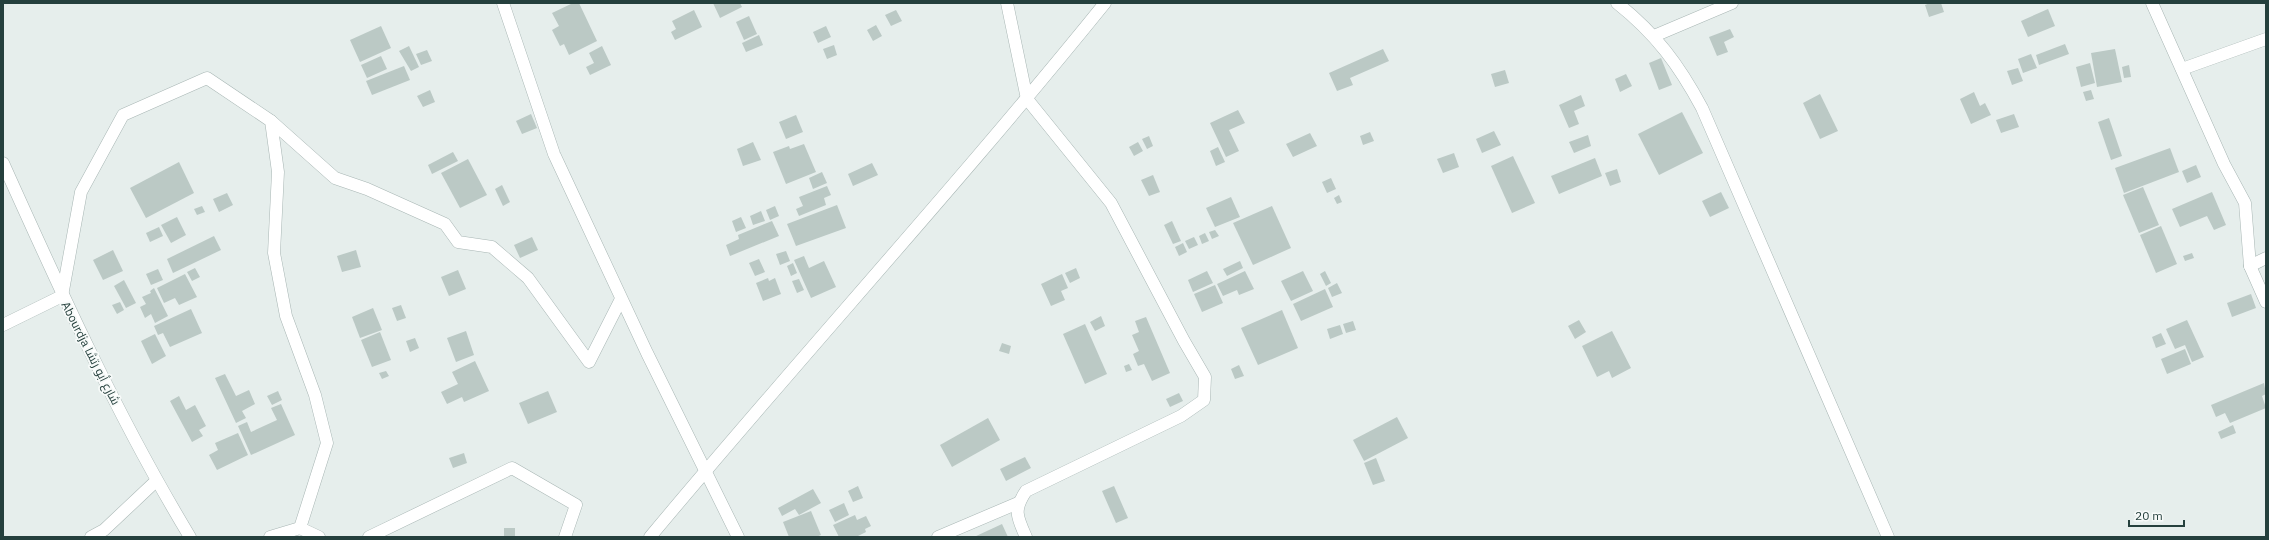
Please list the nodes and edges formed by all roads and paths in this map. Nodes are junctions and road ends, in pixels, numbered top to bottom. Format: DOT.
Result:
graph roads {
  1 [pos="503,3"];
  2 [pos="1007,3"];
  3 [pos="1105,3"];
  4 [pos="1616,3"];
  5 [pos="1732,3"];
  6 [pos="2152,3"];
  7 [pos="1654,36"];
  8 [pos="2266,39"];
  9 [pos="2182,69"];
  10 [pos="1027,99"];
  11 [pos="270,120"];
  12 [pos="3,163"];
  13 [pos="2266,258"];
  14 [pos="2250,266"];
  15 [pos="62,296"];
  16 [pos="621,299"];
  17 [pos="2266,302"];
  18 [pos="3,325"];
  19 [pos="704,472"];
  20 [pos="156,481"];
  21 [pos="1018,503"];
  22 [pos="300,528"];
  23 [pos="103,534"];
  24 [pos="91,537"];
  25 [pos="190,537"];
  26 [pos="270,537"];
  27 [pos="319,537"];
  28 [pos="369,537"];
  29 [pos="565,537"];
  30 [pos="650,537"];
  31 [pos="738,537"];
  32 [pos="938,537"];
  33 [pos="1026,537"];
  34 [pos="1888,537"];
  1 -- 16 [label="street"];
  2 -- 10 [label="street"];
  3 -- 10 [label="street"];
  4 -- 7 [label="street"];
  5 -- 7 [label="street"];
  6 -- 9 [label="street"];
  7 -- 34 [label="street"];
  8 -- 9 [label="street"];
  9 -- 14 [label="street"];
  10 -- 19 [label="street"];
  10 -- 21 [label="street"];
  11 -- 15 [label="street"];
  11 -- 16 [label="street"];
  11 -- 22 [label="street"];
  12 -- 15 [label="street, Abourdja شارع أبو رتشا"];
  13 -- 14 [label="street"];
  14 -- 17 [label="street"];
  15 -- 18 [label="street"];
  15 -- 20 [label="street, Abourdja شارع أبو رتشا"];
  16 -- 19 [label="street"];
  19 -- 30 [label="street"];
  19 -- 31 [label="street"];
  20 -- 23 [label="street"];
  20 -- 25 [label="street, Abourdja شارع أبو رتشا"];
  21 -- 32 [label="street"];
  21 -- 33 [label="street"];
  22 -- 26 [label="street"];
  22 -- 27 [label="street"];
  23 -- 24 [label="street"];
  28 -- 29 [label="street"];
}
